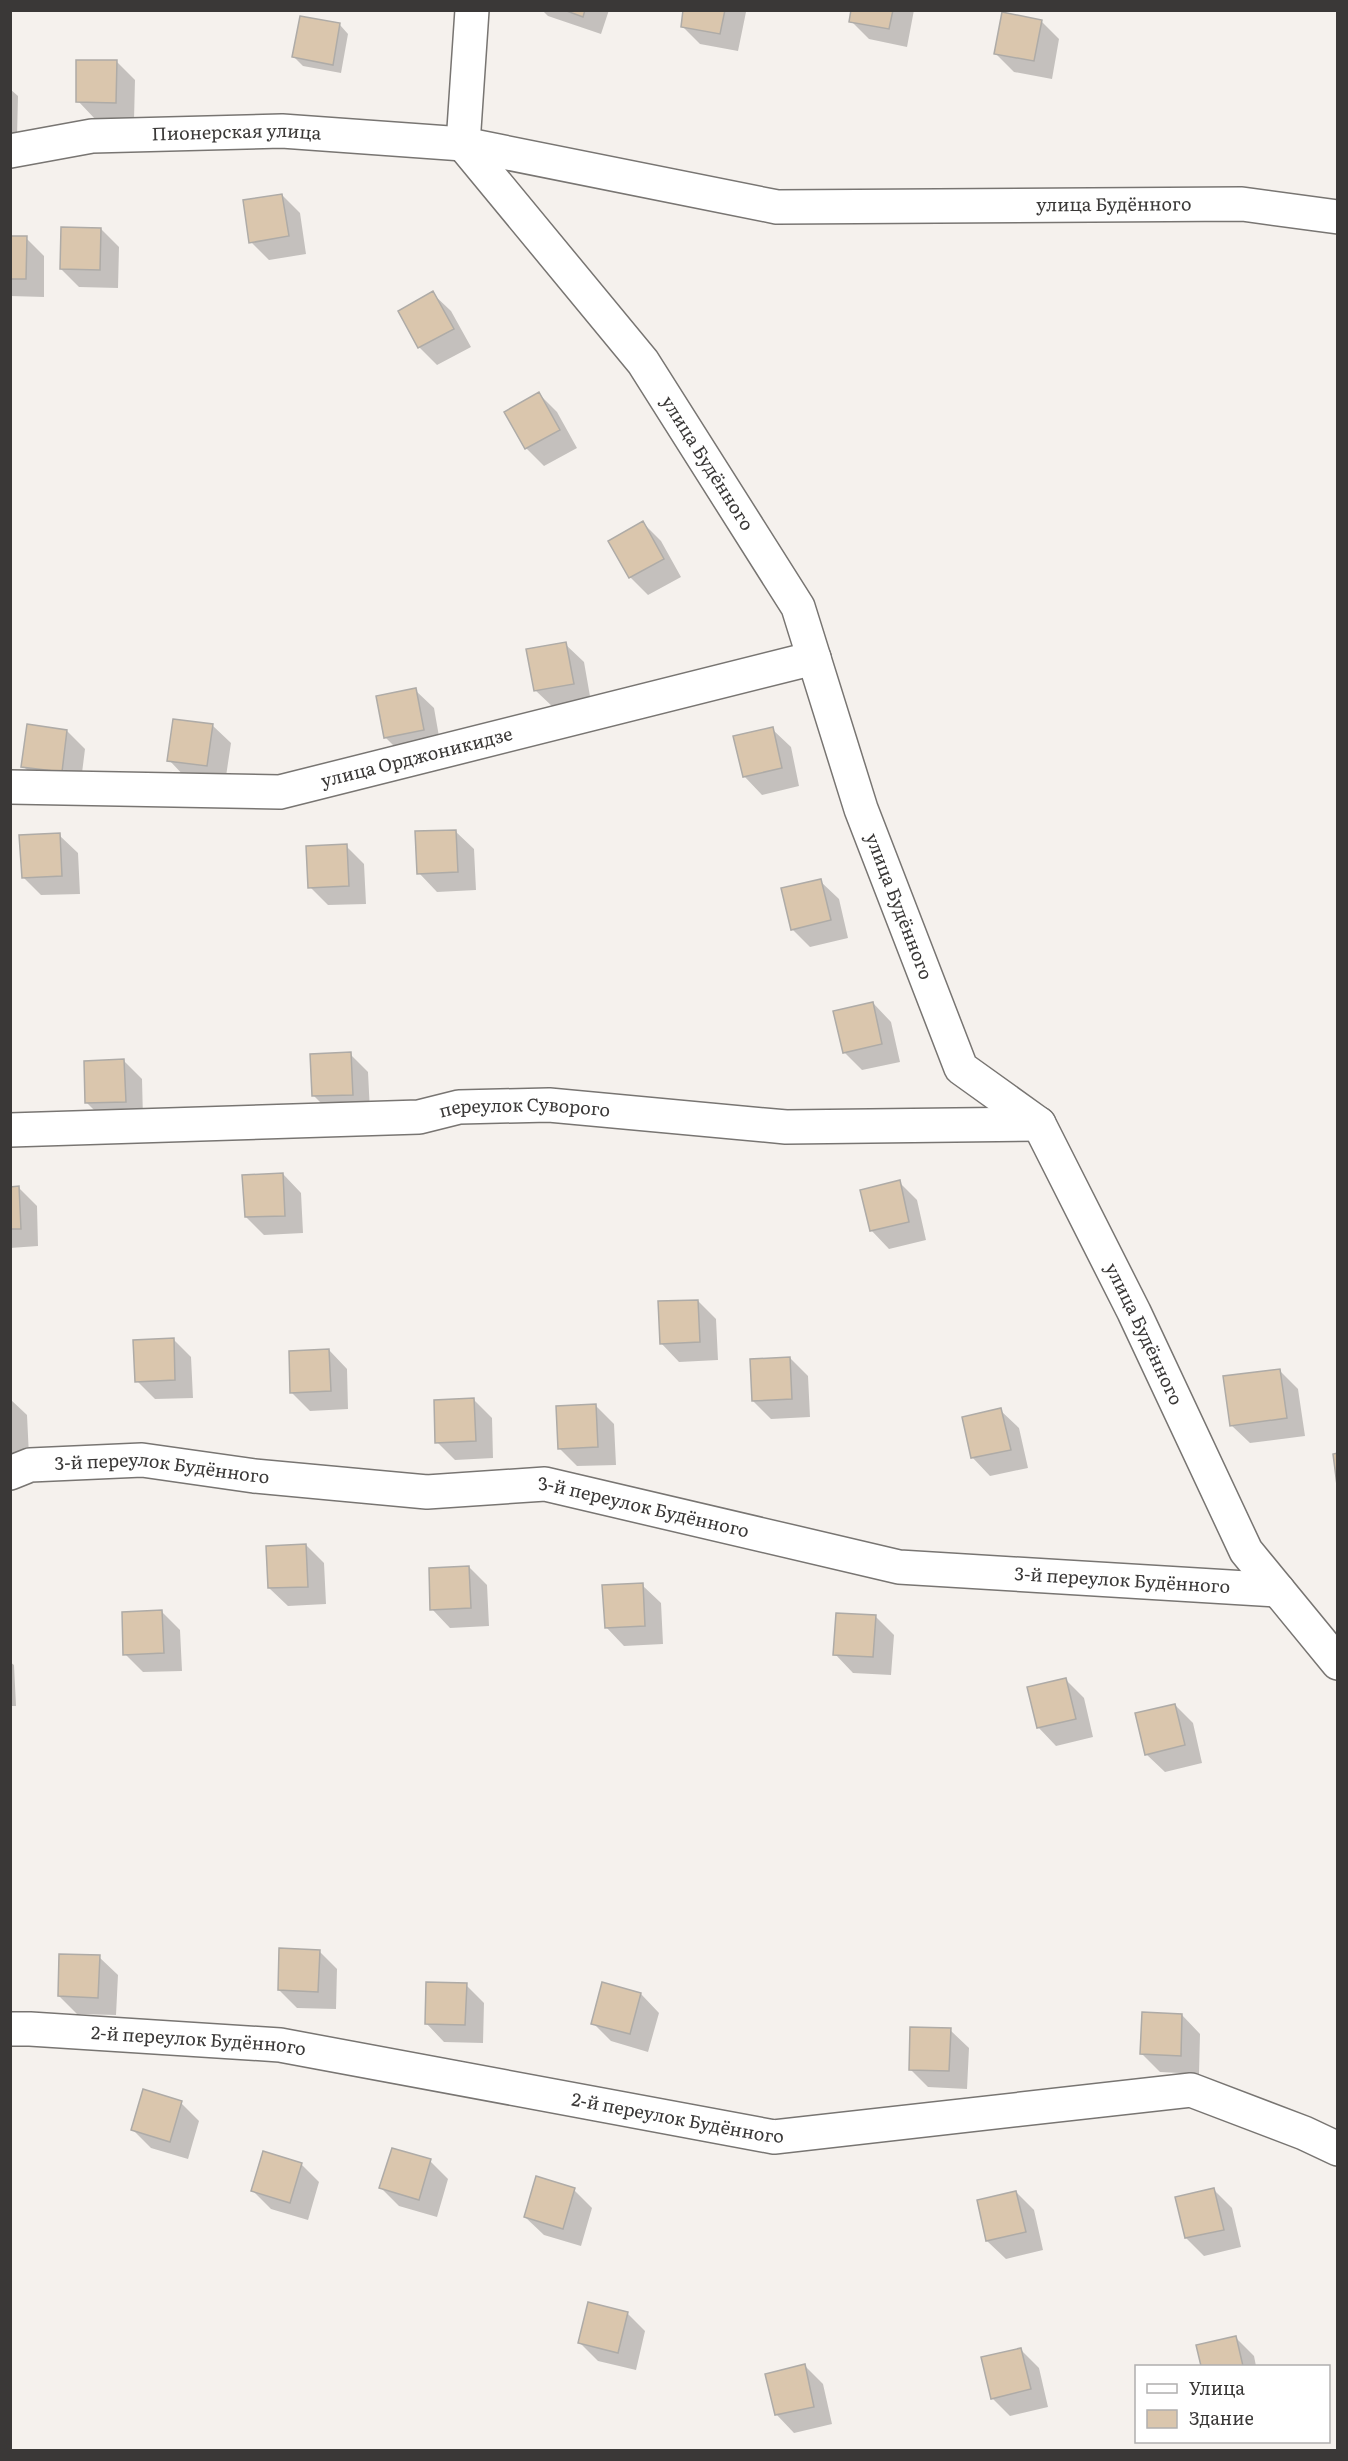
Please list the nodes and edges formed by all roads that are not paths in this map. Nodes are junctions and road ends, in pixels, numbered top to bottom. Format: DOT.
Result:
graph roads {
  1 [pos="472,10"];
  2 [pos="463,144"];
  3 [pos="10,151"];
  4 [pos="1338,217"];
  5 [pos="814,658"];
  6 [pos="10,787"];
  7 [pos="1039,1124"];
  8 [pos="10,1130"];
  9 [pos="10,1473"];
  10 [pos="1278,1590"];
  11 [pos="1338,1663"];
  12 [pos="10,2029"];
  13 [pos="1338,2149"];
  1 -- 2 [label="street"];
  2 -- 3 [label="street, Пионерская улица"];
  2 -- 4 [label="street, улица Будённого"];
  2 -- 5 [label="street, улица Будённого"];
  5 -- 6 [label="street, улица Орджоникидзе"];
  5 -- 7 [label="street, улица Будённого"];
  7 -- 8 [label="street, переулок Суворого"];
  7 -- 10 [label="street, улица Будённого"];
  9 -- 10 [label="street, 3-й переулок Будённого"];
  10 -- 11 [label="street, улица Будённого"];
  12 -- 13 [label="street, 2-й переулок Будённого"];
}
